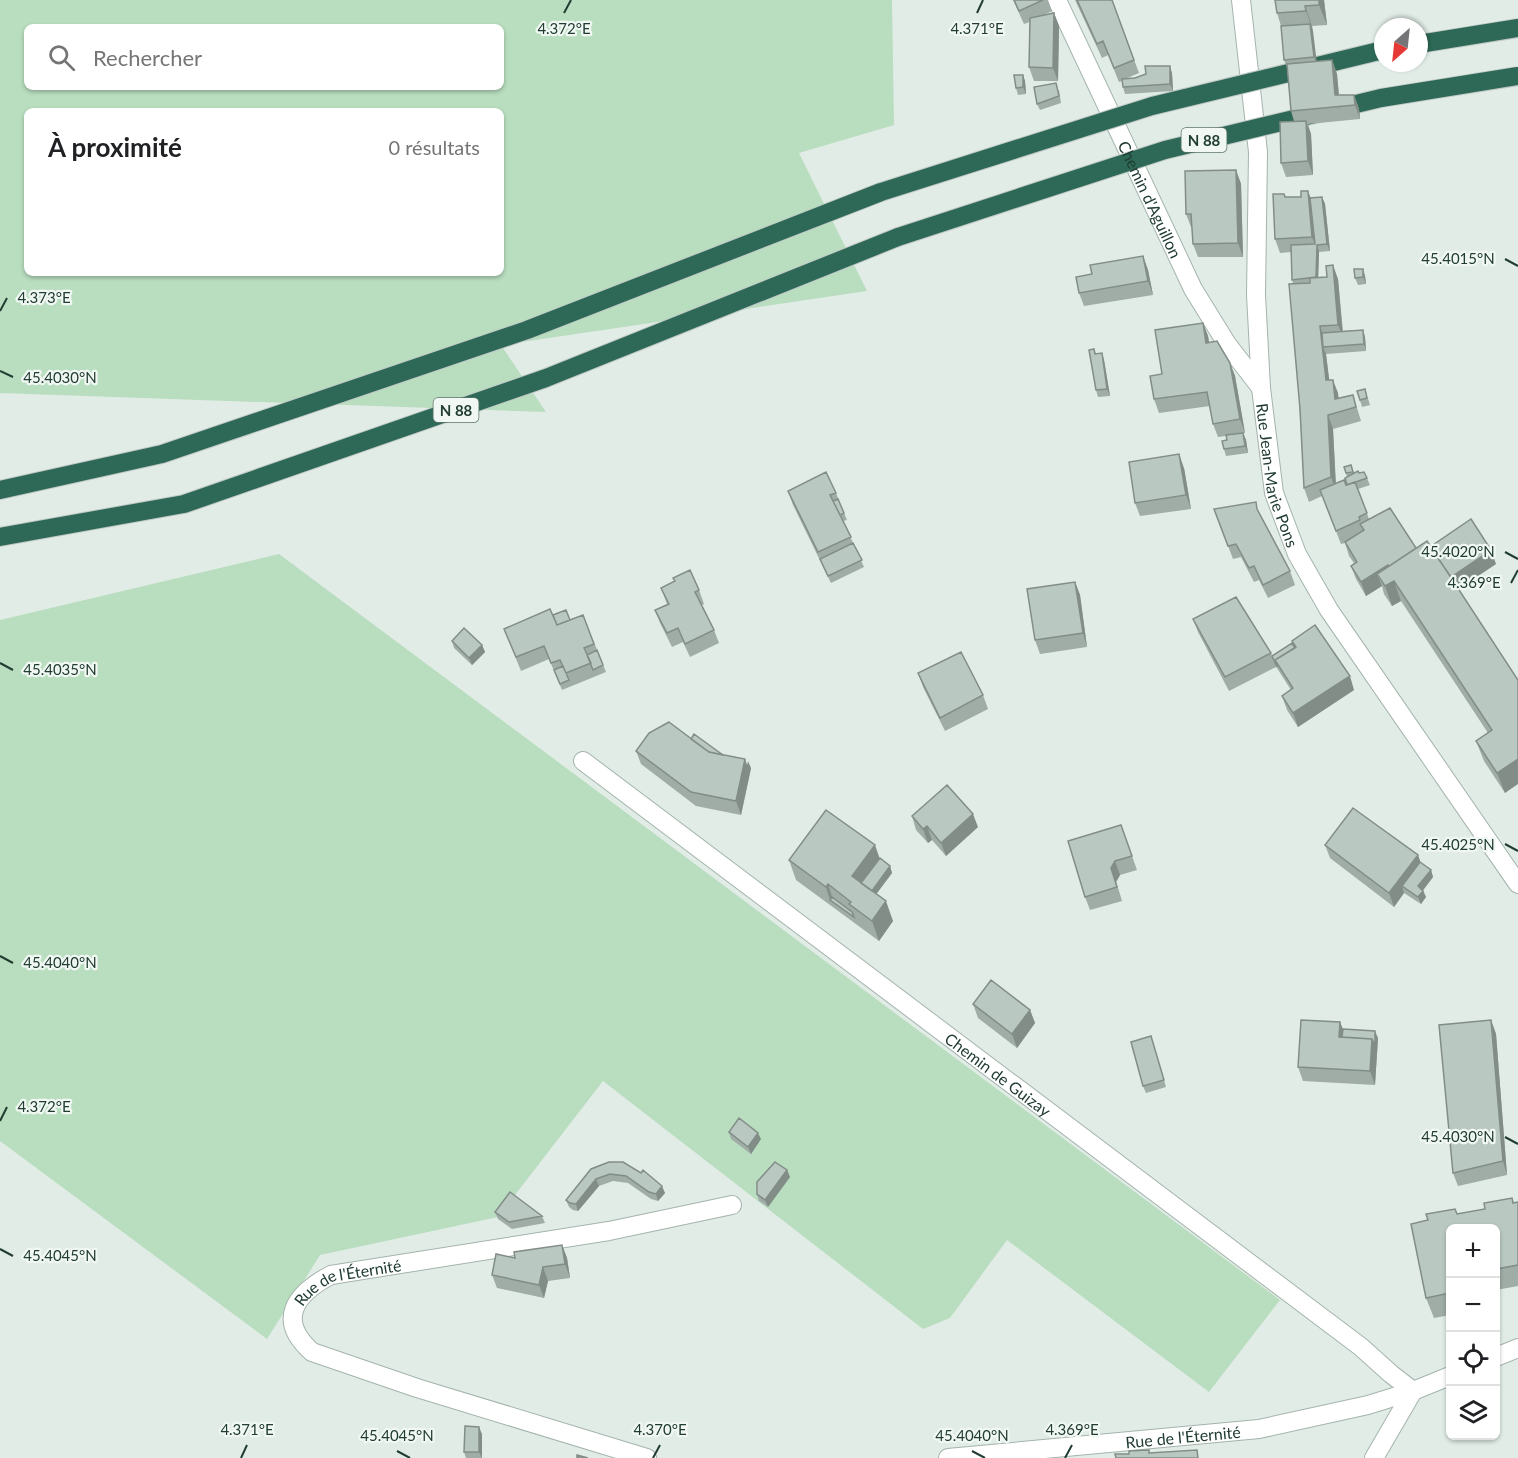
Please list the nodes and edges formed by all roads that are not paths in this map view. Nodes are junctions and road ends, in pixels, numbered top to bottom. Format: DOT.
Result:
graph roads {
  1 [pos="1057,0"];
  2 [pos="1241,0"];
  3 [pos="1518,28"];
  4 [pos="1428,43"];
  5 [pos="1374,52"];
  6 [pos="1518,76"];
  7 [pos="1261,388"];
  8 [pos="0,490"];
  9 [pos="0,537"];
  10 [pos="583,761"];
  11 [pos="1518,884"];
  12 [pos="732,1205"];
  13 [pos="1518,1348"];
  14 [pos="1500,1355"];
  15 [pos="1446,1378"];
  16 [pos="1413,1391"];
  17 [pos="647,1458"];
  18 [pos="948,1458"];
  19 [pos="1374,1458"];
  1 -- 7 [label="street, Chemin d'Aguillon"];
  2 -- 7 [label="street, Rue Jean-Marie Pons"];
  3 -- 4 [label="highway"];
  5 -- 8 [label="highway, bridge"];
  6 -- 9 [label="highway, N 88, bridge"];
  7 -- 11 [label="street, Rue Jean-Marie Pons"];
  10 -- 16 [label="street, Chemin de Guizay"];
  12 -- 17 [label="street, Rue de l'Éternité"];
  13 -- 14 [label="street"];
  15 -- 16 [label="street, Rue de l'Éternité"];
  16 -- 18 [label="street, Rue de l'Éternité"];
  16 -- 19 [label="street"];
}
